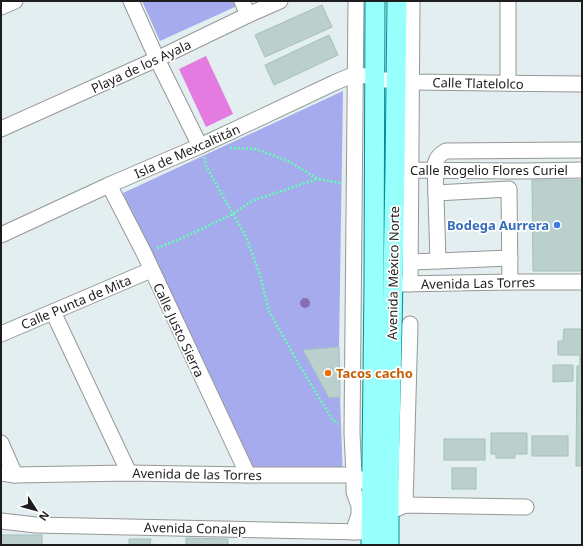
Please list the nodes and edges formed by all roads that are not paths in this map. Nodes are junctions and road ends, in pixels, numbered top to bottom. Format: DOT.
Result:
graph roads {
  1 [pos="15,1"];
  2 [pos="131,1"];
  3 [pos="242,1"];
  4 [pos="280,1"];
  5 [pos="356,1"];
  6 [pos="375,1"];
  7 [pos="397,1"];
  8 [pos="412,1"];
  9 [pos="508,1"];
  10 [pos="1,7"];
  11 [pos="248,15"];
  12 [pos="158,59"];
  13 [pos="355,74"];
  14 [pos="375,77"];
  15 [pos="404,81"];
  16 [pos="508,83"];
  17 [pos="582,84"];
  18 [pos="1,129"];
  19 [pos="200,146"];
  20 [pos="582,150"];
  21 [pos="404,170"];
  22 [pos="435,170"];
  23 [pos="582,170"];
  24 [pos="523,171"];
  25 [pos="109,185"];
  26 [pos="509,189"];
  27 [pos="436,193"];
  28 [pos="1,234"];
  29 [pos="510,258"];
  30 [pos="438,261"];
  31 [pos="410,262"];
  32 [pos="151,270"];
  33 [pos="510,282"];
  34 [pos="582,282"];
  35 [pos="392,284"];
  36 [pos="53,312"];
  37 [pos="410,324"];
  38 [pos="1,334"];
  39 [pos="1,443"];
  40 [pos="129,473"];
  41 [pos="8,474"];
  42 [pos="248,475"];
  43 [pos="354,475"];
  44 [pos="380,488"];
  45 [pos="526,507"];
  46 [pos="397,508"];
  47 [pos="1,521"];
  48 [pos="375,537"];
  1 -- 10 [label="street"];
  2 -- 12 [label="street"];
  3 -- 11 [label="street"];
  4 -- 11 [label="street, Playa de los Ayala"];
  5 -- 13 [label="street"];
  6 -- 14 [label="main road, Avenida México Norte"];
  7 -- 15 [label="main road, Avenida México Norte"];
  8 -- 15 [label="street, Avenida México Norte"];
  9 -- 16 [label="street"];
  11 -- 12 [label="street, Playa de los Ayala"];
  12 -- 18 [label="street, Playa de los Ayala"];
  12 -- 19 [label="street"];
  13 -- 14 [label="street"];
  13 -- 19 [label="street, Isla de Mexcaltitán"];
  13 -- 43 [label="street"];
  14 -- 15 [label="street, Calle Tlatelolco"];
  14 -- 35 [label="main road, Avenida México Norte"];
  15 -- 16 [label="street, Calle Tlatelolco"];
  15 -- 21 [label="main road, Avenida México Norte"];
  16 -- 17 [label="street, Calle Tlatelolco"];
  19 -- 25 [label="street, Isla de Mexcaltitán"];
  20 -- 22 [label="street"];
  21 -- 22 [label="street, Calle Rogelio Flores Curiel"];
  21 -- 31 [label="street, Avenida México Norte"];
  21 -- 35 [label="main road, Avenida México Norte"];
  22 -- 24 [label="street, Calle Rogelio Flores Curiel"];
  22 -- 27 [label="street"];
  23 -- 24 [label="street, Calle Rogelio Flores Curiel"];
  24 -- 26 [label="street"];
  25 -- 28 [label="street, Isla de Mexcaltitán"];
  25 -- 32 [label="street, Calle Justo Sierra"];
  26 -- 27 [label="street"];
  26 -- 29 [label="street"];
  27 -- 30 [label="street"];
  29 -- 30 [label="street"];
  29 -- 33 [label="street"];
  30 -- 31 [label="street"];
  31 -- 35 [label="street, Avenida México Norte"];
  32 -- 36 [label="street, Calle Punta de Mita"];
  32 -- 42 [label="street, Calle Justo Sierra"];
  33 -- 34 [label="street, Avenida Las Torres"];
  33 -- 35 [label="street, Avenida Las Torres"];
  35 -- 44 [label="main road, Avenida México Norte"];
  36 -- 38 [label="street, Calle Punta de Mita"];
  36 -- 40 [label="street"];
  37 -- 46 [label="street"];
  39 -- 41 [label="street"];
  40 -- 41 [label="street, Avenida de las Torres"];
  40 -- 42 [label="street, Avenida de las Torres"];
  42 -- 43 [label="street, Avenida de las Torres"];
  43 -- 44 [label="street"];
  43 -- 48 [label="street"];
  44 -- 46 [label="main road, Avenida México Norte"];
  44 -- 48 [label="main road, Avenida México Norte"];
  45 -- 46 [label="street"];
  46 -- 48 [label="main road, Avenida México Norte"];
  47 -- 48 [label="street, Avenida Conalep"];
}
